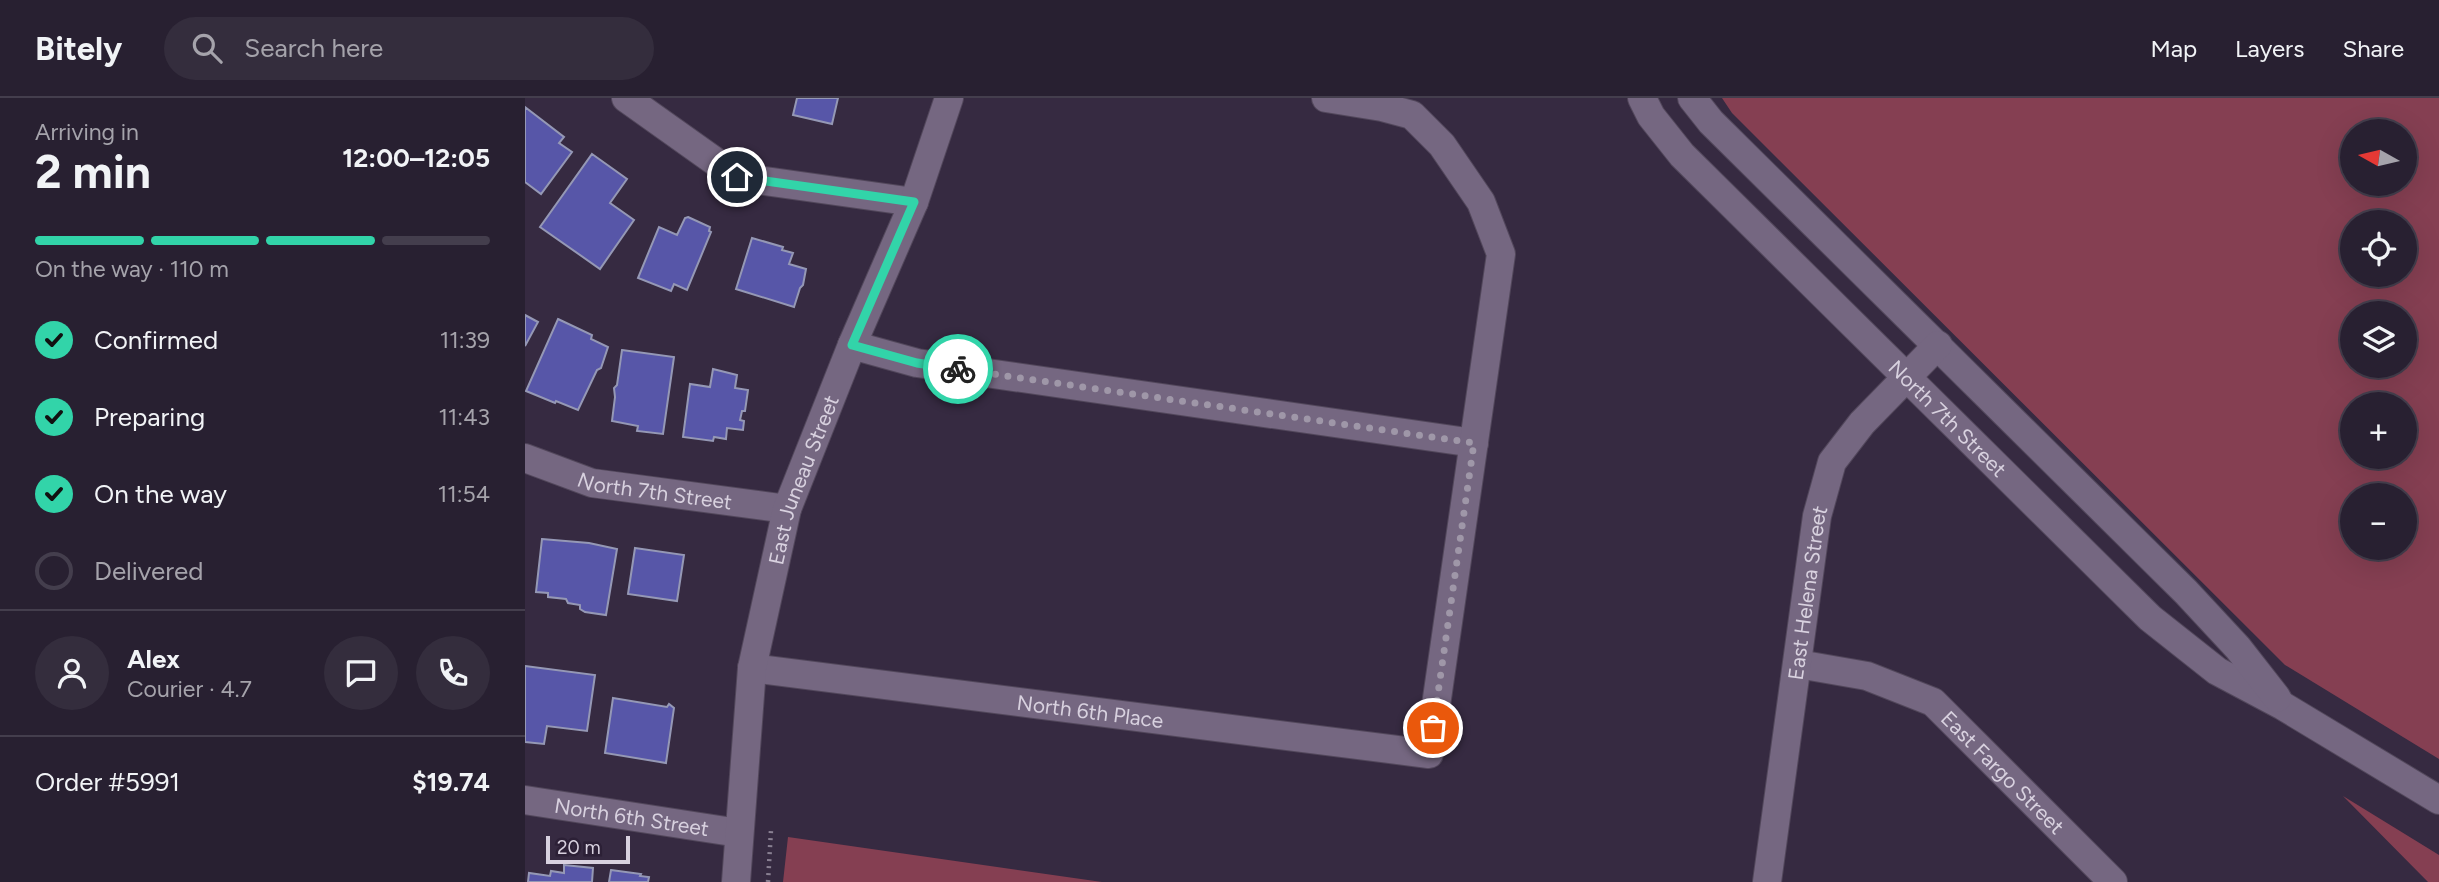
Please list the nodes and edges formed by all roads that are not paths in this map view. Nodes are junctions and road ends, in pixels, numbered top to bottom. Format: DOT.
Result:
graph roads {
  1 [pos="949,98"];
  2 [pos="1327,98"];
  3 [pos="1642,98"];
  4 [pos="1692,98"];
  5 [pos="645,103"];
  6 [pos="914,202"];
  7 [pos="852,345"];
  8 [pos="1938,345"];
  9 [pos="1907,377"];
  10 [pos="1474,443"];
  11 [pos="525,458"];
  12 [pos="787,509"];
  13 [pos="1798,664"];
  14 [pos="752,668"];
  15 [pos="2283,706"];
  16 [pos="525,800"];
  17 [pos="2439,800"];
  18 [pos="740,833"];
  19 [pos="736,882"];
  20 [pos="1767,882"];
  21 [pos="2112,882"];
  1 -- 6 [label="street, East Juneau Street"];
  2 -- 10 [label="street"];
  3 -- 9 [label="street, North 7th Street"];
  4 -- 8 [label="street, North 7th Street"];
  5 -- 6 [label="street"];
  6 -- 7 [label="street, East Juneau Street"];
  7 -- 10 [label="street"];
  7 -- 12 [label="street, East Juneau Street"];
  8 -- 9 [label="street, East Helena Street"];
  8 -- 15 [label="street, North 7th Street"];
  9 -- 13 [label="street, East Helena Street"];
  9 -- 15 [label="street, North 7th Street"];
  10 -- 14 [label="street, North 6th Place"];
  11 -- 12 [label="street, North 7th Street"];
  12 -- 14 [label="street, East Juneau Street"];
  13 -- 20 [label="street, East Helena Street"];
  13 -- 21 [label="street, East Fargo Street"];
  14 -- 18 [label="street, East Juneau Street"];
  15 -- 17 [label="street, North 7th Street"];
  16 -- 18 [label="street, North 6th Street"];
  18 -- 19 [label="street, East Juneau Street"];
}
